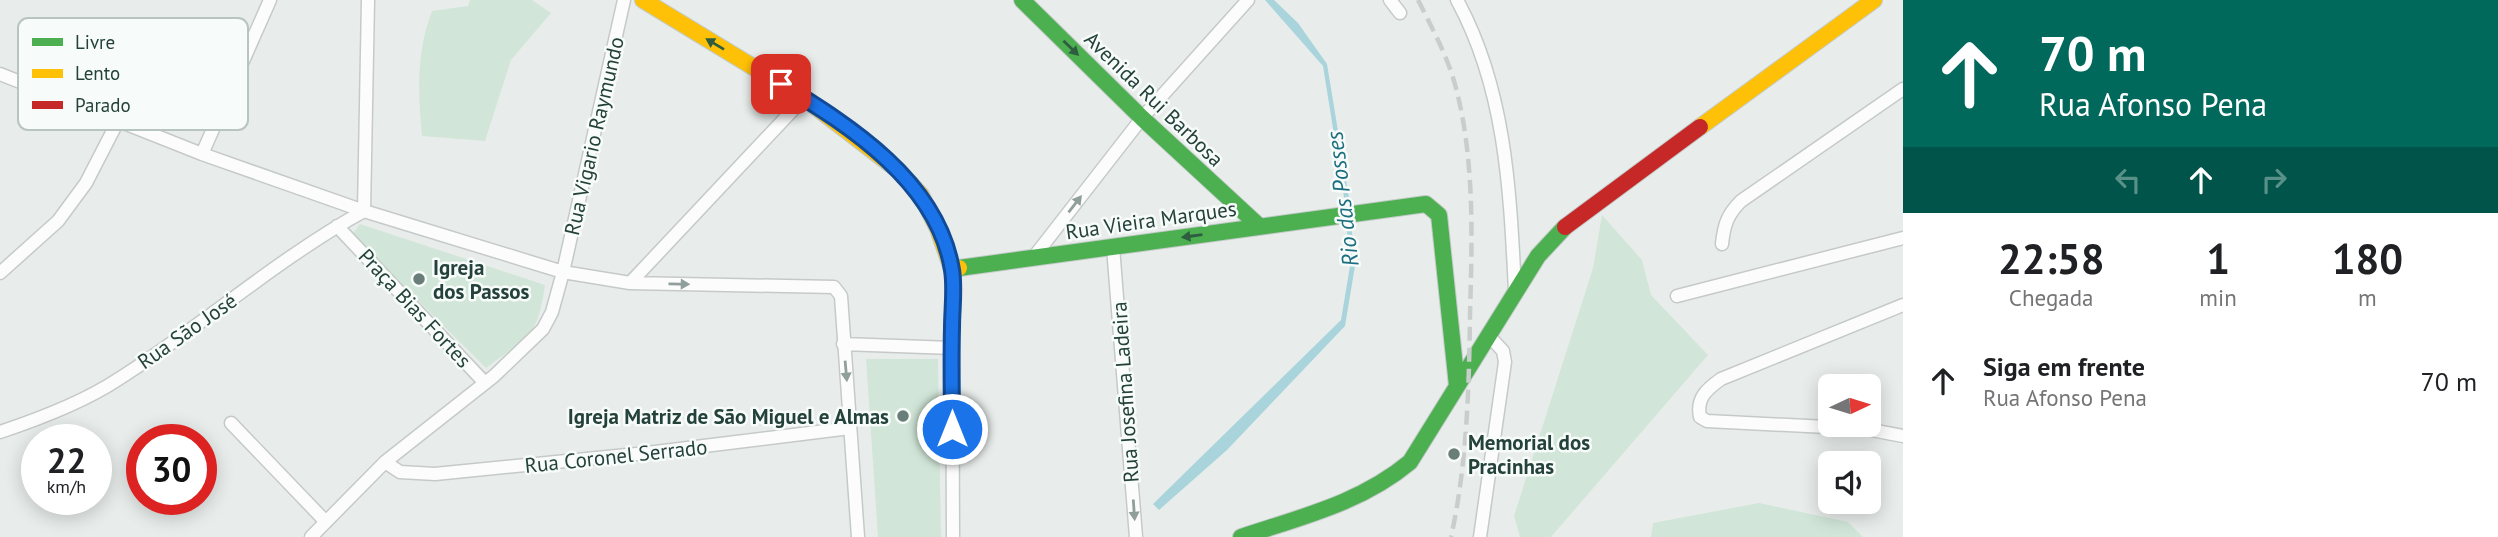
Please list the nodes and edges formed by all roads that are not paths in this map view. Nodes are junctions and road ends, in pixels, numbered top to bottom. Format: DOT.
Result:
graph roads {
  1 [pos="270,0"];
  2 [pos="368,0"];
  3 [pos="624,0"];
  4 [pos="643,0"];
  5 [pos="1022,0"];
  6 [pos="1390,0"];
  7 [pos="1457,0"];
  8 [pos="1874,0"];
  9 [pos="1247,1"];
  10 [pos="1400,13"];
  11 [pos="248,50"];
  12 [pos="0,74"];
  13 [pos="18,81"];
  14 [pos="1903,89"];
  15 [pos="804,98"];
  16 [pos="1142,118"];
  17 [pos="113,130"];
  18 [pos="145,130"];
  19 [pos="213,130"];
  20 [pos="202,154"];
  21 [pos="364,211"];
  22 [pos="337,226"];
  23 [pos="1259,226"];
  24 [pos="1903,238"];
  25 [pos="1722,244"];
  26 [pos="1113,247"];
  27 [pos="1033,258"];
  28 [pos="952,270"];
  29 [pos="0,272"];
  30 [pos="563,272"];
  31 [pos="630,283"];
  32 [pos="1515,295"];
  33 [pos="1677,296"];
  34 [pos="1903,306"];
  35 [pos="1490,337"];
  36 [pos="843,344"];
  37 [pos="951,348"];
  38 [pos="485,383"];
  39 [pos="1457,386"];
  40 [pos="231,424"];
  41 [pos="850,428"];
  42 [pos="0,432"];
  43 [pos="1903,436"];
  44 [pos="385,462"];
  45 [pos="326,522"];
  46 [pos="311,537"];
  47 [pos="858,537"];
  48 [pos="953,537"];
  49 [pos="1136,537"];
  50 [pos="1241,537"];
  51 [pos="1480,537"];
  1 -- 11 [label="street"];
  2 -- 21 [label="street"];
  3 -- 30 [label="street, Rua Vigario Raymundo"];
  15 -- 4 [label="main road, one-way"];
  5 -- 16 [label="main road, Avenida Rui Barbosa, one-way"];
  6 -- 10 [label="street"];
  7 -- 32 [label="street"];
  8 -- 32 [label="main road"];
  9 -- 16 [label="street"];
  12 -- 13 [label="street, Praça Bias Fortes"];
  14 -- 25 [label="street"];
  15 -- 28 [label="main road"];
  15 -- 31 [label="street"];
  16 -- 23 [label="main road, Avenida Rui Barbosa"];
  27 -- 16 [label="street, one-way"];
  17 -- 29 [label="street"];
  18 -- 20 [label="street, Praça Bias Fortes"];
  19 -- 20 [label="street"];
  20 -- 21 [label="street, Praça Bias Fortes"];
  21 -- 22 [label="street, Rua São José"];
  21 -- 30 [label="street, Praça Bias Fortes"];
  22 -- 38 [label="street, Praça Bias Fortes"];
  22 -- 42 [label="street, Rua São José"];
  23 -- 26 [label="main road, Rua Vieira Marques, one-way"];
  23 -- 39 [label="main road, Rua Vieira Marques"];
  24 -- 33 [label="street"];
  26 -- 27 [label="main road, Rua Vieira Marques"];
  26 -- 49 [label="street, Rua Josefina Ladeira, one-way"];
  27 -- 28 [label="main road, Rua Vieira Marques"];
  28 -- 37 [label="street"];
  30 -- 31 [label="street"];
  30 -- 38 [label="street, Praça Bias Fortes"];
  31 -- 36 [label="street, one-way"];
  32 -- 35 [label="main road"];
  34 -- 43 [label="street"];
  35 -- 39 [label="main road"];
  35 -- 51 [label="street"];
  36 -- 37 [label="street"];
  36 -- 41 [label="street, one-way"];
  37 -- 48 [label="street"];
  38 -- 44 [label="street"];
  39 -- 50 [label="main road"];
  40 -- 45 [label="street"];
  41 -- 44 [label="street, Rua Coronel Serrado"];
  41 -- 47 [label="street"];
  44 -- 45 [label="street"];
  45 -- 46 [label="street"];
}
